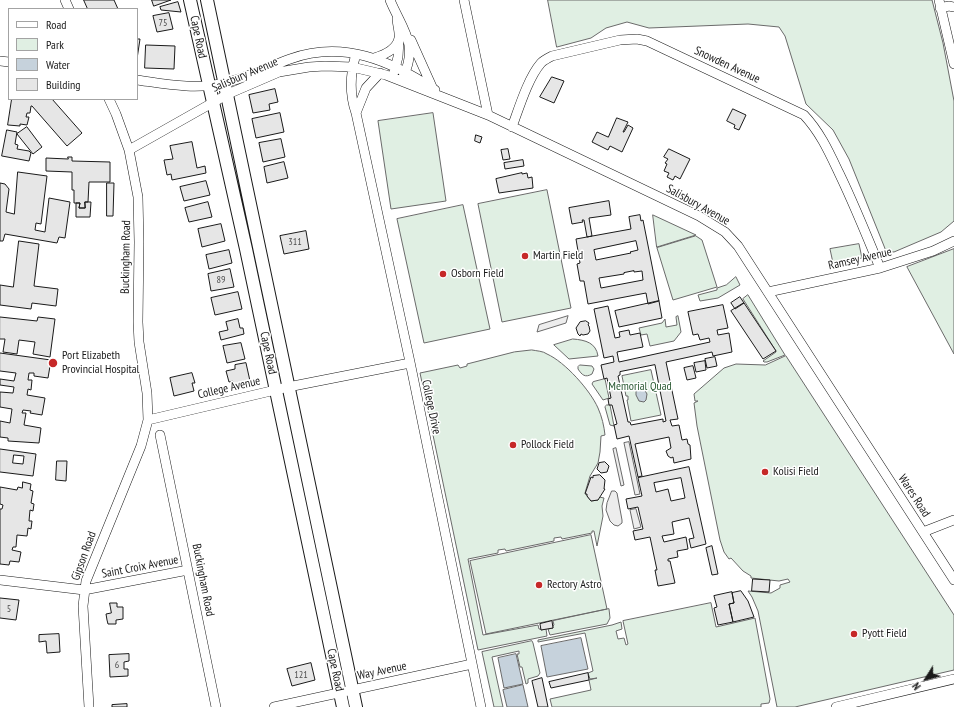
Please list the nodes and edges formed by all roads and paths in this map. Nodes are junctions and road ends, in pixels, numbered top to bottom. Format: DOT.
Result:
graph roads {
  1 [pos="190,0"];
  2 [pos="207,0"];
  3 [pos="390,0"];
  4 [pos="464,0"];
  5 [pos="940,4"];
  6 [pos="954,7"];
  7 [pos="399,19"];
  8 [pos="399,38"];
  9 [pos="356,54"];
  10 [pos="374,58"];
  11 [pos="954,64"];
  12 [pos="352,67"];
  13 [pos="396,67"];
  14 [pos="406,72"];
  15 [pos="380,73"];
  16 [pos="397,79"];
  17 [pos="138,80"];
  18 [pos="209,86"];
  19 [pos="226,88"];
  20 [pos="433,89"];
  21 [pos="109,100"];
  22 [pos="450,101"];
  23 [pos="212,102"];
  24 [pos="356,113"];
  25 [pos="488,115"];
  26 [pos="512,127"];
  27 [pos="129,150"];
  28 [pos="954,240"];
  29 [pos="880,268"];
  30 [pos="768,292"];
  31 [pos="410,363"];
  32 [pos="282,388"];
  33 [pos="148,420"];
  34 [pos="854,425"];
  35 [pos="160,435"];
  36 [pos="954,520"];
  37 [pos="923,532"];
  38 [pos="188,570"];
  39 [pos="0,580"];
  40 [pos="954,580"];
  41 [pos="84,590"];
  42 [pos="472,664"];
  43 [pos="954,679"];
  44 [pos="352,690"];
  45 [pos="340,692"];
  46 [pos="89,707"];
  47 [pos="216,707"];
  48 [pos="274,707"];
  49 [pos="343,707"];
  50 [pos="356,707"];
  51 [pos="481,707"];
  52 [pos="836,707"];
  1 -- 18 [label="main road, Cape Road"];
  2 -- 19 [label="main road, Cape Road"];
  3 -- 7 [label="street"];
  4 -- 25 [label="street"];
  5 -- 6 [label="street"];
  5 -- 11 [label="street"];
  7 -- 8 [label="street"];
  7 -- 14 [label="street"];
  7 -- 20 [label="street"];
  8 -- 10 [label="street"];
  8 -- 13 [label="street"];
  9 -- 10 [label="street, Salisbury Avenue"];
  9 -- 12 [label="street, College Drive"];
  9 -- 19 [label="street, Salisbury Avenue"];
  10 -- 13 [label="street, Salisbury Avenue"];
  12 -- 15 [label="street, Salisbury Avenue"];
  12 -- 19 [label="street, Salisbury Avenue"];
  12 -- 24 [label="street, College Drive"];
  13 -- 14 [label="street, Salisbury Avenue"];
  13 -- 16 [label="street"];
  14 -- 16 [label="street"];
  14 -- 20 [label="street, Salisbury Avenue"];
  15 -- 16 [label="street, Salisbury Avenue"];
  15 -- 24 [label="street"];
  16 -- 22 [label="street, Salisbury Avenue"];
  17 -- 18 [label="street, Salisbury Avenue"];
  18 -- 19 [label="street, Salisbury Avenue"];
  18 -- 23 [label="main road, Cape Road"];
  19 -- 23 [label="street, Salisbury Avenue"];
  19 -- 32 [label="main road, Cape Road"];
  20 -- 22 [label="street, Salisbury Avenue"];
  21 -- 27 [label="street, Buckingham Road"];
  22 -- 25 [label="street, Salisbury Avenue"];
  23 -- 27 [label="street, Salisbury Avenue"];
  23 -- 32 [label="main road, Cape Road"];
  24 -- 31 [label="street, College Drive"];
  25 -- 26 [label="street, Salisbury Avenue"];
  26 -- 29 [label="street, Snowden Avenue"];
  26 -- 30 [label="street, Salisbury Avenue"];
  27 -- 33 [label="street, Buckingham Road"];
  28 -- 29 [label="street, Ramsey Avenue"];
  29 -- 30 [label="street, Ramsey Avenue"];
  30 -- 34 [label="street, Salisbury Avenue"];
  31 -- 32 [label="street, College Avenue"];
  31 -- 42 [label="street, College Drive"];
  32 -- 33 [label="street, College Avenue"];
  32 -- 44 [label="main road, Cape Road"];
  32 -- 45 [label="main road, Cape Road"];
  33 -- 41 [label="street, Gipson Road"];
  34 -- 37 [label="street, Wares Road"];
  35 -- 38 [label="street, Buckingham Road"];
  36 -- 37 [label="street"];
  37 -- 40 [label="street, Wares Road"];
  38 -- 41 [label="street, Saint Croix Avenue"];
  38 -- 47 [label="street, Buckingham Road"];
  39 -- 41 [label="street, Saint Croix Avenue"];
  41 -- 46 [label="street, Gipson Road"];
  42 -- 44 [label="street, Way Avenue"];
  42 -- 51 [label="street, College Drive"];
  43 -- 52 [label="street"];
  44 -- 45 [label="street, Way Avenue"];
  44 -- 50 [label="main road, Cape Road"];
  45 -- 48 [label="street, Way Avenue"];
  45 -- 49 [label="main road, Cape Road"];
}
